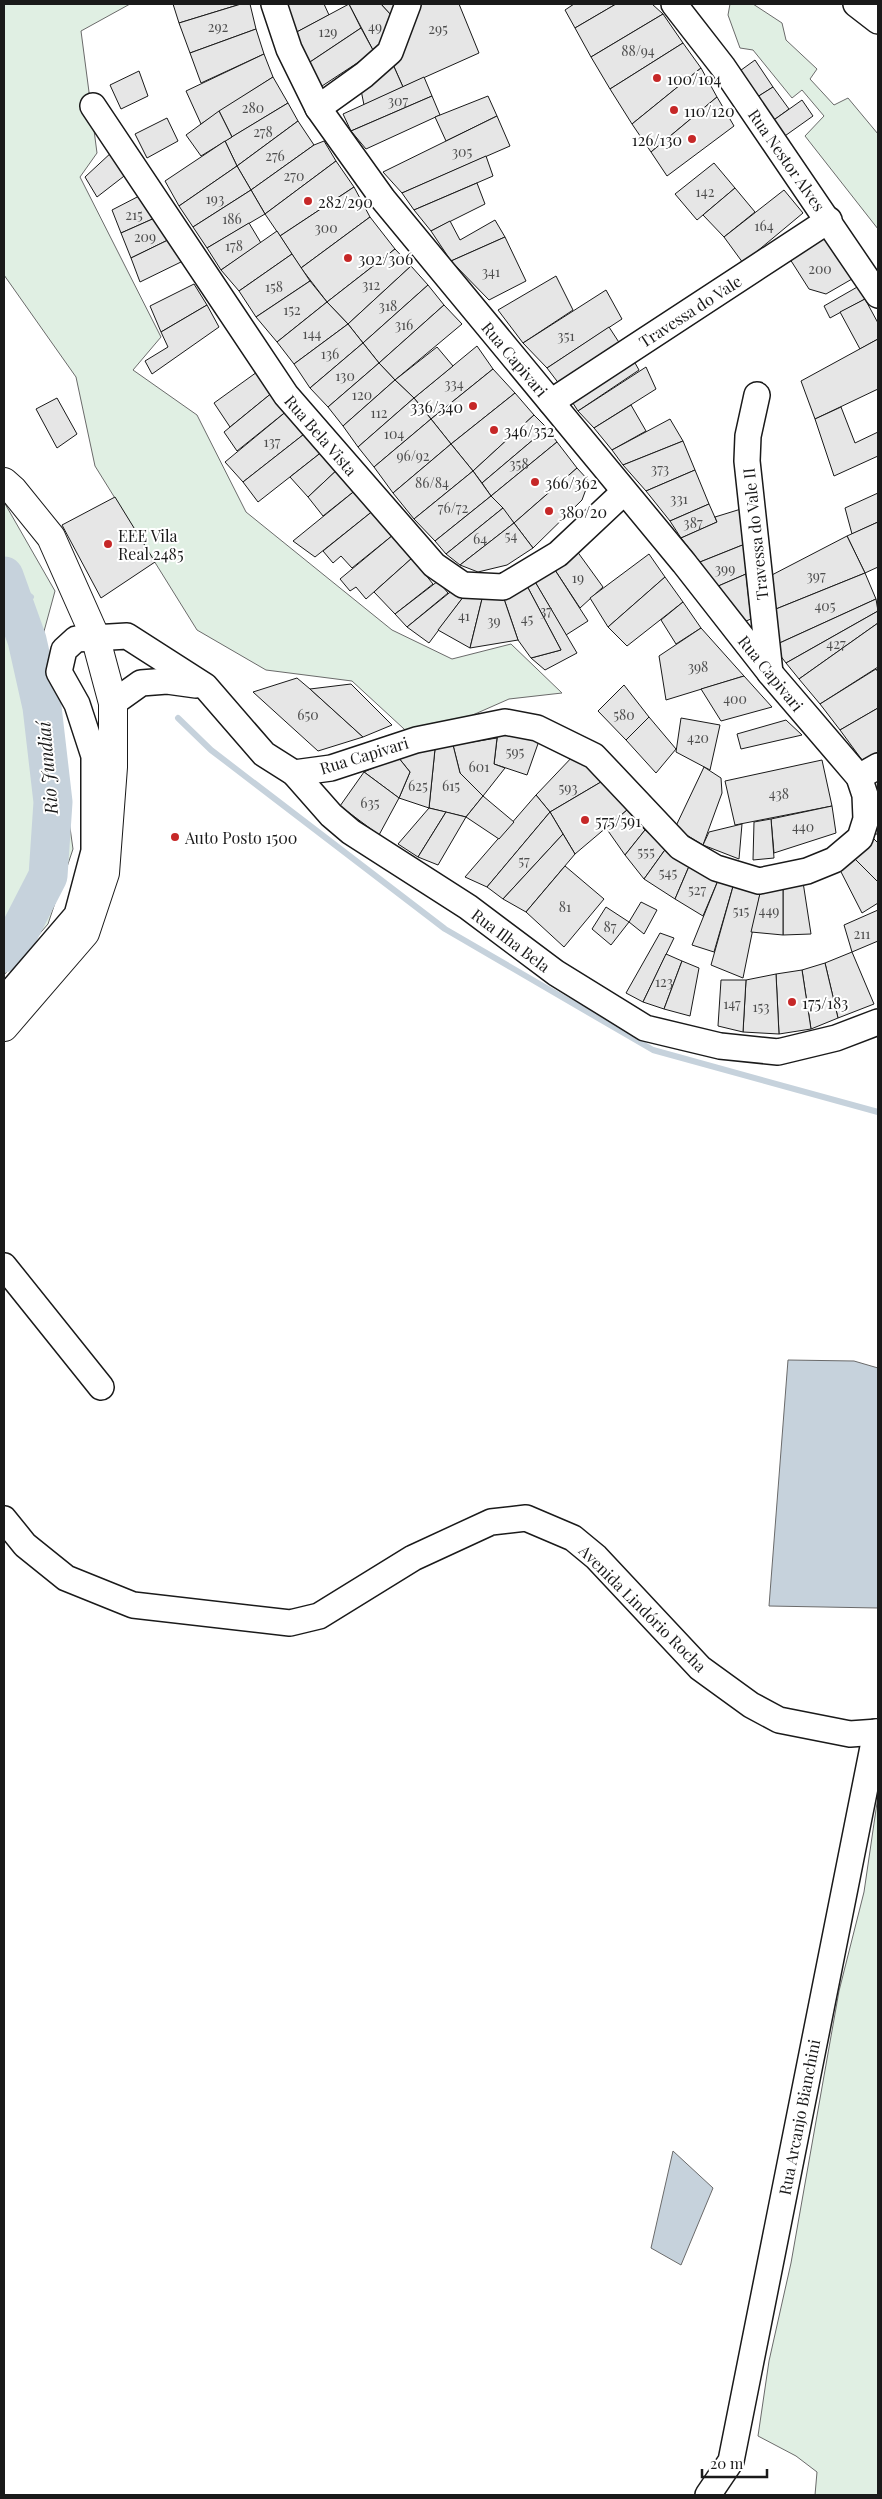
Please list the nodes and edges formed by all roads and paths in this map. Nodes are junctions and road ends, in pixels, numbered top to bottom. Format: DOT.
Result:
graph roads {
  1 [pos="274,4"];
  2 [pos="408,4"];
  3 [pos="674,4"];
  4 [pos="856,4"];
  5 [pos="878,21"];
  6 [pos="93,106"];
  7 [pos="318,108"];
  8 [pos="828,220"];
  9 [pos="878,295"];
  10 [pos="757,395"];
  11 [pos="551,402"];
  12 [pos="4,482"];
  13 [pos="624,492"];
  14 [pos="96,636"];
  15 [pos="132,640"];
  16 [pos="770,673"];
  17 [pos="141,683"];
  18 [pos="206,686"];
  19 [pos="113,703"];
  20 [pos="294,772"];
  21 [pos="869,772"];
  22 [pos="4,1000"];
  23 [pos="878,1022"];
  24 [pos="4,1027"];
  25 [pos="4,1266"];
  26 [pos="100,1387"];
  27 [pos="4,1519"];
  28 [pos="877,1732"];
  29 [pos="708,2495"];
  1 -- 7 [label="street, Rua Capivari"];
  2 -- 7 [label="street"];
  3 -- 8 [label="street, Rua Nestor Alves"];
  4 -- 5 [label="street"];
  6 -- 13 [label="street, Rua Bela Vista"];
  7 -- 11 [label="street, Rua Capivari"];
  8 -- 9 [label="street, Rua Nestor Alves"];
  8 -- 11 [label="street, Travessa do Vale"];
  10 -- 16 [label="street, Travessa do Vale II"];
  11 -- 13 [label="street, Rua Capivari"];
  12 -- 14 [label="main road"];
  13 -- 16 [label="street, Rua Capivari"];
  14 -- 15 [label="street, Rua Ilha Bela"];
  14 -- 19 [label="main road"];
  14 -- 22 [label="street, Rua Ilha Bela"];
  15 -- 17 [label="street"];
  15 -- 18 [label="street, Rua Ilha Bela"];
  16 -- 21 [label="street, Rua Capivari"];
  17 -- 18 [label="street"];
  17 -- 19 [label="street"];
  18 -- 20 [label="street, Rua Ilha Bela"];
  19 -- 24 [label="main road"];
  20 -- 21 [label="street, Rua Capivari"];
  20 -- 23 [label="street, Rua Ilha Bela"];
  25 -- 26 [label="street"];
  27 -- 28 [label="street, Avenida Lindório Rocha"];
  28 -- 29 [label="street, Rua Arcanjo Bianchini"];
}
